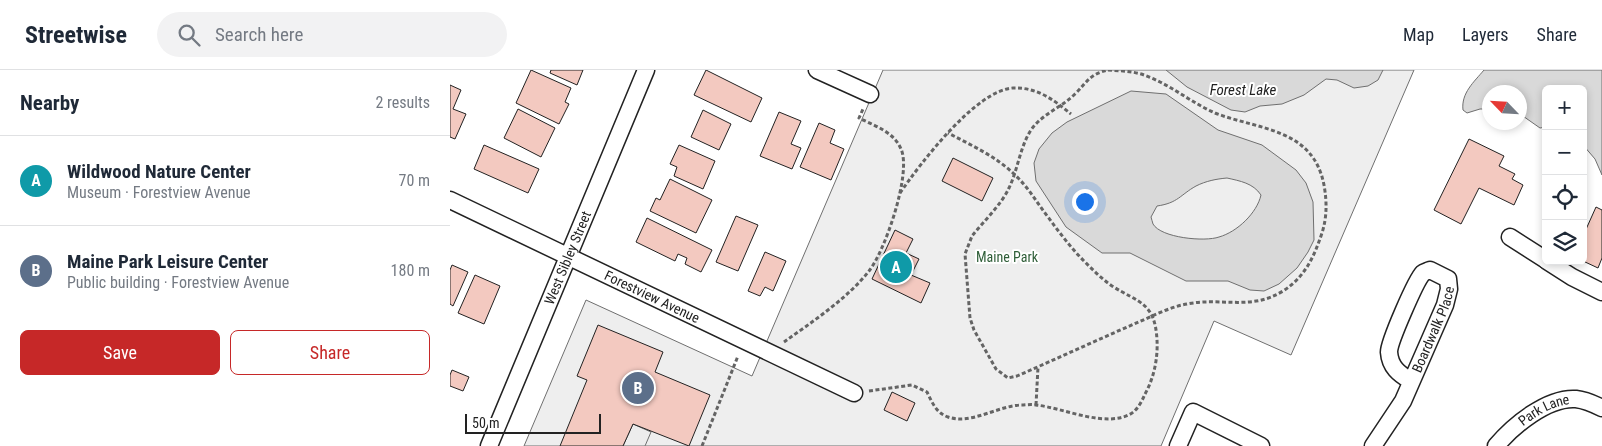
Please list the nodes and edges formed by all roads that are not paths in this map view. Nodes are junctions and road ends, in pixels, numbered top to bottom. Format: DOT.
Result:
graph roads {
  1 [pos="646,70"];
  2 [pos="817,70"];
  3 [pos="870,94"];
  4 [pos="450,200"];
  5 [pos="1510,237"];
  6 [pos="569,257"];
  7 [pos="1542,258"];
  8 [pos="1553,265"];
  9 [pos="1602,292"];
  10 [pos="1411,381"];
  11 [pos="854,393"];
  12 [pos="1602,408"];
  13 [pos="490,446"];
  14 [pos="1178,446"];
  15 [pos="1260,446"];
  16 [pos="1373,446"];
  17 [pos="1496,446"];
  1 -- 6 [label="street, West Sibley Street"];
  2 -- 3 [label="street"];
  4 -- 6 [label="street, Forestview Avenue"];
  5 -- 7 [label="street"];
  6 -- 11 [label="street, Forestview Avenue"];
  6 -- 13 [label="street, West Sibley Street"];
  8 -- 9 [label="street"];
  10 -- 10 [label="street, Boardwalk Place"];
  10 -- 16 [label="street, Boardwalk Place"];
  12 -- 17 [label="street, Park Lane"];
  14 -- 15 [label="street"];
}
